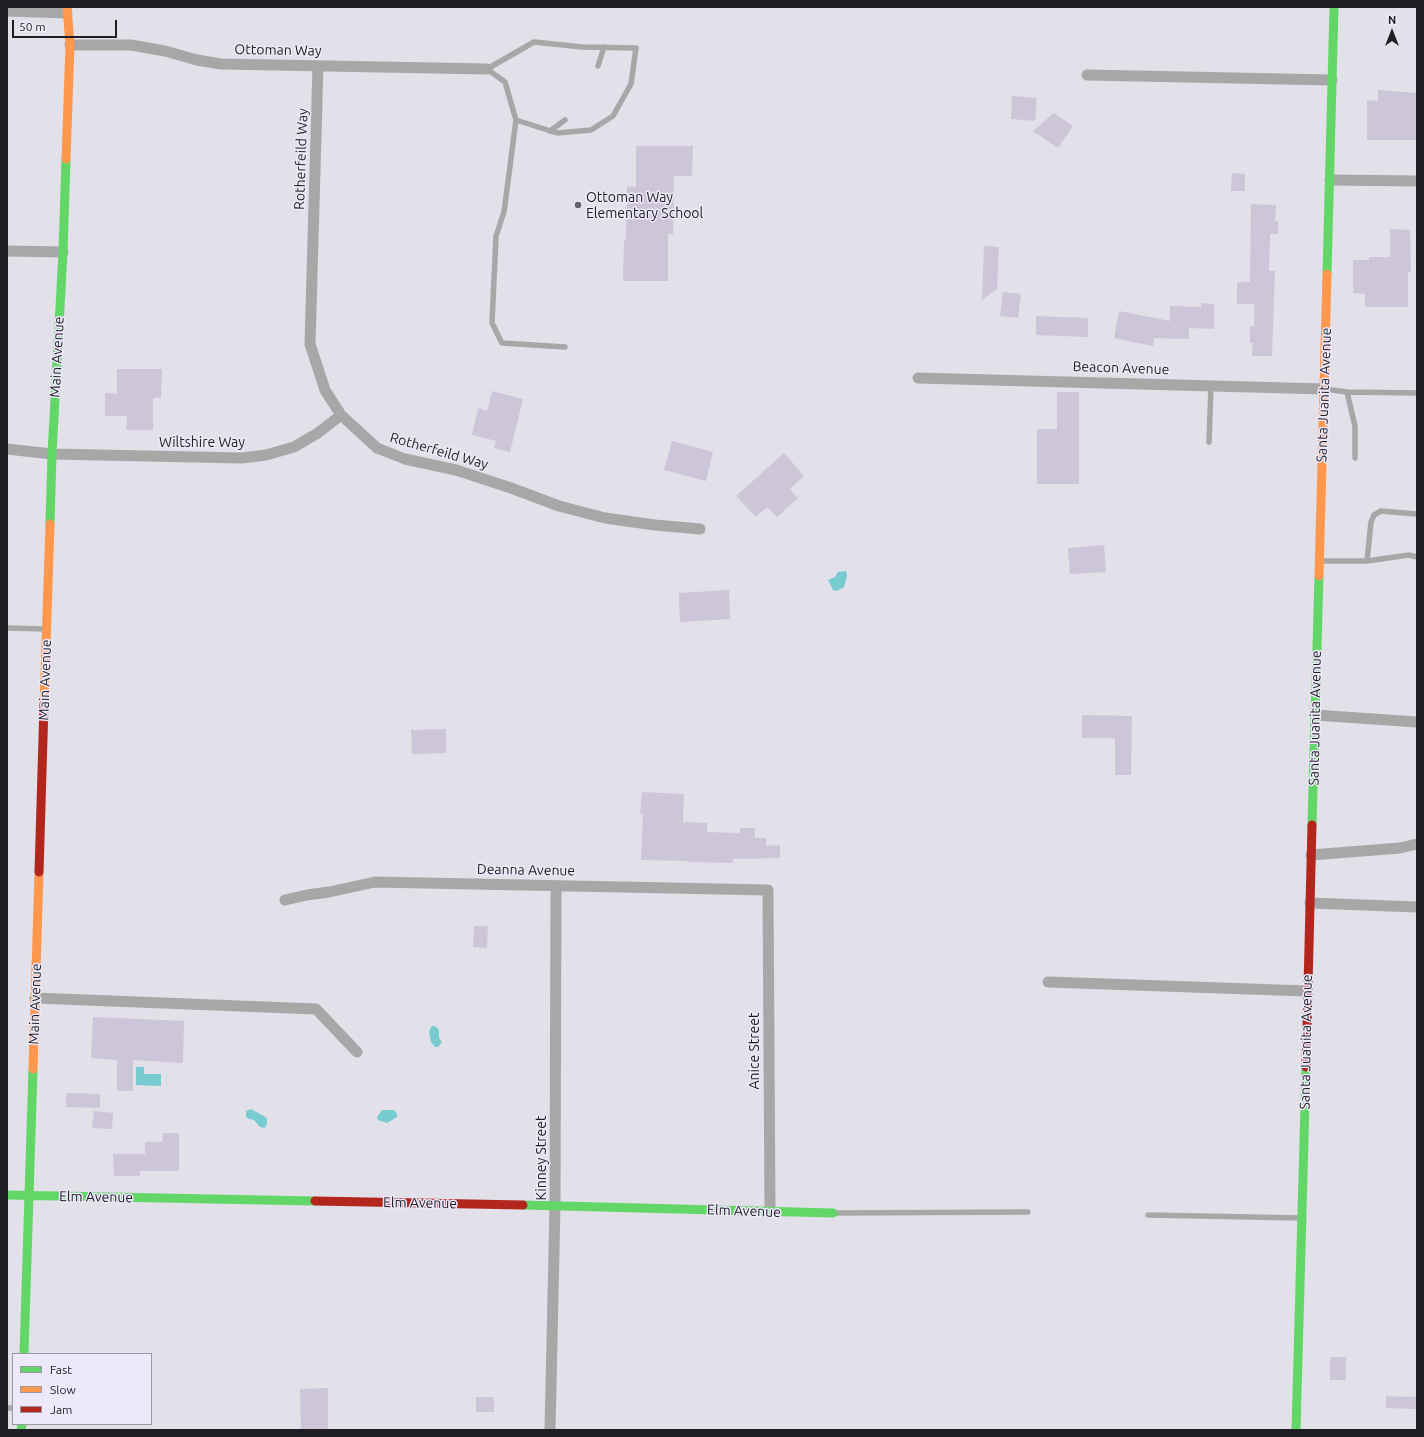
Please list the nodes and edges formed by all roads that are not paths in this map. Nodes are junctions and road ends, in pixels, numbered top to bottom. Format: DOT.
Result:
graph roads {
  1 [pos="1334,7"];
  2 [pos="67,10"];
  3 [pos="7,11"];
  4 [pos="70,45"];
  5 [pos="604,47"];
  6 [pos="318,66"];
  7 [pos="598,66"];
  8 [pos="487,69"];
  9 [pos="1087,75"];
  10 [pos="1332,80"];
  11 [pos="516,120"];
  12 [pos="565,120"];
  13 [pos="550,131"];
  14 [pos="1330,180"];
  15 [pos="1417,181"];
  16 [pos="7,251"];
  17 [pos="63,252"];
  18 [pos="565,347"];
  19 [pos="918,378"];
  20 [pos="1211,386"];
  21 [pos="1324,389"];
  22 [pos="1347,392"];
  23 [pos="1417,393"];
  24 [pos="341,415"];
  25 [pos="1209,442"];
  26 [pos="7,448"];
  27 [pos="52,454"];
  28 [pos="1355,458"];
  29 [pos="1417,514"];
  30 [pos="700,529"];
  31 [pos="1417,557"];
  32 [pos="1319,561"];
  33 [pos="1367,561"];
  34 [pos="7,628"];
  35 [pos="46,629"];
  36 [pos="1315,715"];
  37 [pos="1417,722"];
  38 [pos="1417,844"];
  39 [pos="1311,855"];
  40 [pos="556,886"];
  41 [pos="768,890"];
  42 [pos="285,900"];
  43 [pos="1310,903"];
  44 [pos="1417,907"];
  45 [pos="1048,982"];
  46 [pos="1307,991"];
  47 [pos="35,998"];
  48 [pos="357,1052"];
  49 [pos="7,1195"];
  50 [pos="29,1195"];
  51 [pos="555,1206"];
  52 [pos="770,1212"];
  53 [pos="1028,1212"];
  54 [pos="833,1213"];
  55 [pos="1148,1215"];
  56 [pos="1301,1218"];
  57 [pos="24,1353"];
  58 [pos="550,1430"];
  59 [pos="1296,1430"];
  1 -- 10 [label="street, Santa Juanita Avenue"];
  2 -- 3 [label="street"];
  2 -- 4 [label="street, Main Avenue"];
  4 -- 6 [label="street, Ottoman Way"];
  4 -- 17 [label="street, Main Avenue"];
  5 -- 7 [label="lane"];
  5 -- 8 [label="lane"];
  5 -- 13 [label="lane"];
  6 -- 8 [label="street, Ottoman Way"];
  6 -- 24 [label="street, Rotherfeild Way"];
  8 -- 11 [label="lane"];
  9 -- 10 [label="street"];
  10 -- 14 [label="street, Santa Juanita Avenue"];
  11 -- 13 [label="lane"];
  11 -- 18 [label="lane"];
  12 -- 13 [label="lane"];
  14 -- 15 [label="street"];
  14 -- 21 [label="street, Santa Juanita Avenue"];
  16 -- 17 [label="street"];
  17 -- 27 [label="street, Main Avenue"];
  19 -- 20 [label="street, Beacon Avenue"];
  20 -- 21 [label="street, Beacon Avenue"];
  20 -- 25 [label="lane"];
  21 -- 22 [label="lane"];
  21 -- 32 [label="street, Santa Juanita Avenue"];
  22 -- 23 [label="lane"];
  22 -- 28 [label="lane"];
  24 -- 27 [label="street, Wiltshire Way"];
  24 -- 30 [label="street, Rotherfeild Way"];
  26 -- 27 [label="street, Wiltshire Way"];
  27 -- 35 [label="street, Main Avenue"];
  29 -- 33 [label="lane"];
  31 -- 33 [label="lane"];
  32 -- 33 [label="lane"];
  32 -- 36 [label="street, Santa Juanita Avenue"];
  34 -- 35 [label="lane"];
  35 -- 47 [label="street, Main Avenue"];
  36 -- 37 [label="street"];
  36 -- 39 [label="street, Santa Juanita Avenue"];
  38 -- 39 [label="street"];
  39 -- 43 [label="street, Santa Juanita Avenue"];
  40 -- 41 [label="street, Deanna Avenue"];
  40 -- 42 [label="street, Deanna Avenue"];
  40 -- 51 [label="street, Kinney Street"];
  41 -- 52 [label="street, Anice Street"];
  43 -- 44 [label="street"];
  43 -- 46 [label="street, Santa Juanita Avenue"];
  45 -- 46 [label="street"];
  46 -- 56 [label="street, Santa Juanita Avenue"];
  47 -- 48 [label="street"];
  47 -- 50 [label="street, Main Avenue"];
  49 -- 50 [label="street, Elm Avenue"];
  50 -- 51 [label="street, Elm Avenue"];
  50 -- 57 [label="street, Main Avenue"];
  51 -- 52 [label="street, Elm Avenue"];
  51 -- 58 [label="street, Kinney Street"];
  52 -- 54 [label="street, Elm Avenue"];
  53 -- 54 [label="lane"];
  55 -- 56 [label="lane"];
  56 -- 59 [label="street, Santa Juanita Avenue"];
}
